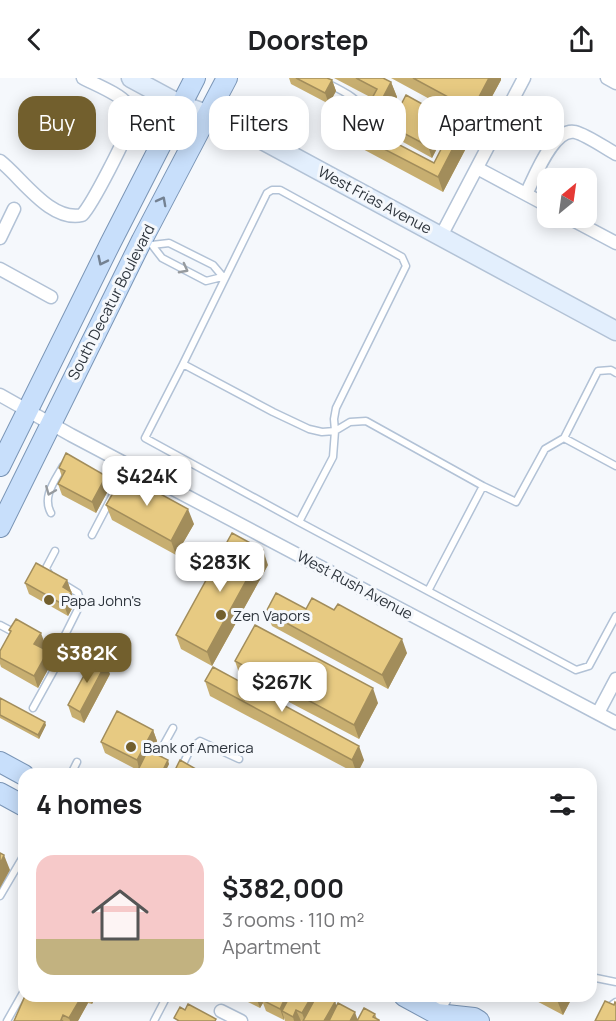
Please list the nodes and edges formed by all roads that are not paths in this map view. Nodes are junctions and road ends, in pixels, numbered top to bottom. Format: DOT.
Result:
graph roads {
  1 [pos="83,78"];
  2 [pos="131,78"];
  3 [pos="195,78"];
  4 [pos="226,78"];
  5 [pos="317,78"];
  6 [pos="524,78"];
  7 [pos="607,78"];
  8 [pos="616,83"];
  9 [pos="164,96"];
  10 [pos="186,96"];
  11 [pos="351,96"];
  12 [pos="197,111"];
  13 [pos="207,115"];
  14 [pos="158,150"];
  15 [pos="616,154"];
  16 [pos="0,161"];
  17 [pos="477,168"];
  18 [pos="526,194"];
  19 [pos="537,200"];
  20 [pos="14,208"];
  21 [pos="588,228"];
  22 [pos="441,236"];
  23 [pos="0,238"];
  24 [pos="147,242"];
  25 [pos="616,243"];
  26 [pos="0,269"];
  27 [pos="224,278"];
  28 [pos="51,297"];
  29 [pos="616,331"];
  30 [pos="183,364"];
  31 [pos="616,373"];
  32 [pos="0,394"];
  33 [pos="28,411"];
  34 [pos="51,422"];
  35 [pos="335,431"];
  36 [pos="564,438"];
  37 [pos="68,463"];
  38 [pos="0,466"];
  39 [pos="616,466"];
  40 [pos="98,476"];
  41 [pos="483,486"];
  42 [pos="51,513"];
  43 [pos="299,522"];
  44 [pos="0,527"];
  45 [pos="92,535"];
  46 [pos="54,551"];
  47 [pos="52,578"];
  48 [pos="61,583"];
  49 [pos="428,591"];
  50 [pos="616,616"];
  51 [pos="0,625"];
  52 [pos="17,634"];
  53 [pos="64,635"];
  54 [pos="42,648"];
  55 [pos="616,679"];
  56 [pos="33,708"];
  57 [pos="598,713"];
  58 [pos="616,723"];
  59 [pos="173,728"];
  60 [pos="157,757"];
  61 [pos="239,759"];
  62 [pos="0,762"];
  63 [pos="77,762"];
  64 [pos="74,768"];
  65 [pos="181,768"];
  66 [pos="18,772"];
  67 [pos="0,793"];
  68 [pos="18,803"];
  69 [pos="18,865"];
  70 [pos="0,896"];
  71 [pos="597,978"];
  72 [pos="616,982"];
  73 [pos="18,1002"];
  74 [pos="164,1002"];
  75 [pos="414,1002"];
  76 [pos="444,1002"];
  77 [pos="616,1002"];
  78 [pos="221,1011"];
  79 [pos="440,1018"];
  80 [pos="7,1021"];
  81 [pos="154,1021"];
  82 [pos="241,1021"];
  83 [pos="479,1021"];
  84 [pos="602,1021"];
  1 -- 16 [label="street"];
  2 -- 9 [label="street, West Frias Avenue"];
  3 -- 10 [label="main road, South Decatur Boulevard"];
  4 -- 13 [label="main road, South Decatur Boulevard"];
  5 -- 11 [label="lane"];
  6 -- 17 [label="street"];
  7 -- 8 [label="street"];
  12 -- 13 [label="street, West Frias Avenue"];
  13 -- 22 [label="street, West Frias Avenue"];
  24 -- 13 [label="main road, South Decatur Boulevard, one-way"];
  14 -- 33 [label="main road, South Decatur Boulevard, one-way"];
  15 -- 18 [label="street"];
  17 -- 18 [label="street"];
  17 -- 22 [label="street"];
  18 -- 19 [label="street"];
  20 -- 23 [label="street"];
  21 -- 25 [label="street"];
  22 -- 29 [label="street, West Frias Avenue"];
  24 -- 27 [label="lane"];
  24 -- 27 [label="lane, one-way"];
  24 -- 34 [label="main road, South Decatur Boulevard"];
  26 -- 28 [label="street"];
  27 -- 30 [label="lane"];
  27 -- 35 [label="lane"];
  30 -- 35 [label="lane"];
  30 -- 43 [label="lane"];
  31 -- 36 [label="lane"];
  32 -- 33 [label="street, West Rush Avenue"];
  33 -- 34 [label="street, West Rush Avenue"];
  33 -- 38 [label="main road, South Decatur Boulevard"];
  34 -- 44 [label="main road, South Decatur Boulevard"];
  34 -- 57 [label="street, West Rush Avenue"];
  35 -- 41 [label="lane"];
  35 -- 43 [label="lane"];
  36 -- 39 [label="lane"];
  36 -- 41 [label="lane"];
  37 -- 42 [label="lane, one-way"];
  40 -- 45 [label="lane"];
  41 -- 49 [label="lane"];
  43 -- 49 [label="lane"];
  46 -- 47 [label="lane"];
  48 -- 53 [label="lane"];
  49 -- 50 [label="lane"];
  51 -- 52 [label="lane"];
  54 -- 56 [label="lane"];
  55 -- 57 [label="street"];
  57 -- 58 [label="street, West Rush Avenue"];
  59 -- 60 [label="lane"];
  61 -- 65 [label="lane"];
  62 -- 66 [label="main road"];
  63 -- 64 [label="lane"];
  67 -- 68 [label="main road"];
  69 -- 70 [label="lane"];
  71 -- 72 [label="lane"];
  73 -- 80 [label="lane"];
  74 -- 81 [label="lane"];
  75 -- 79 [label="main road"];
  76 -- 79 [label="street"];
  77 -- 84 [label="lane"];
  78 -- 82 [label="street"];
  79 -- 83 [label="main road"];
}
